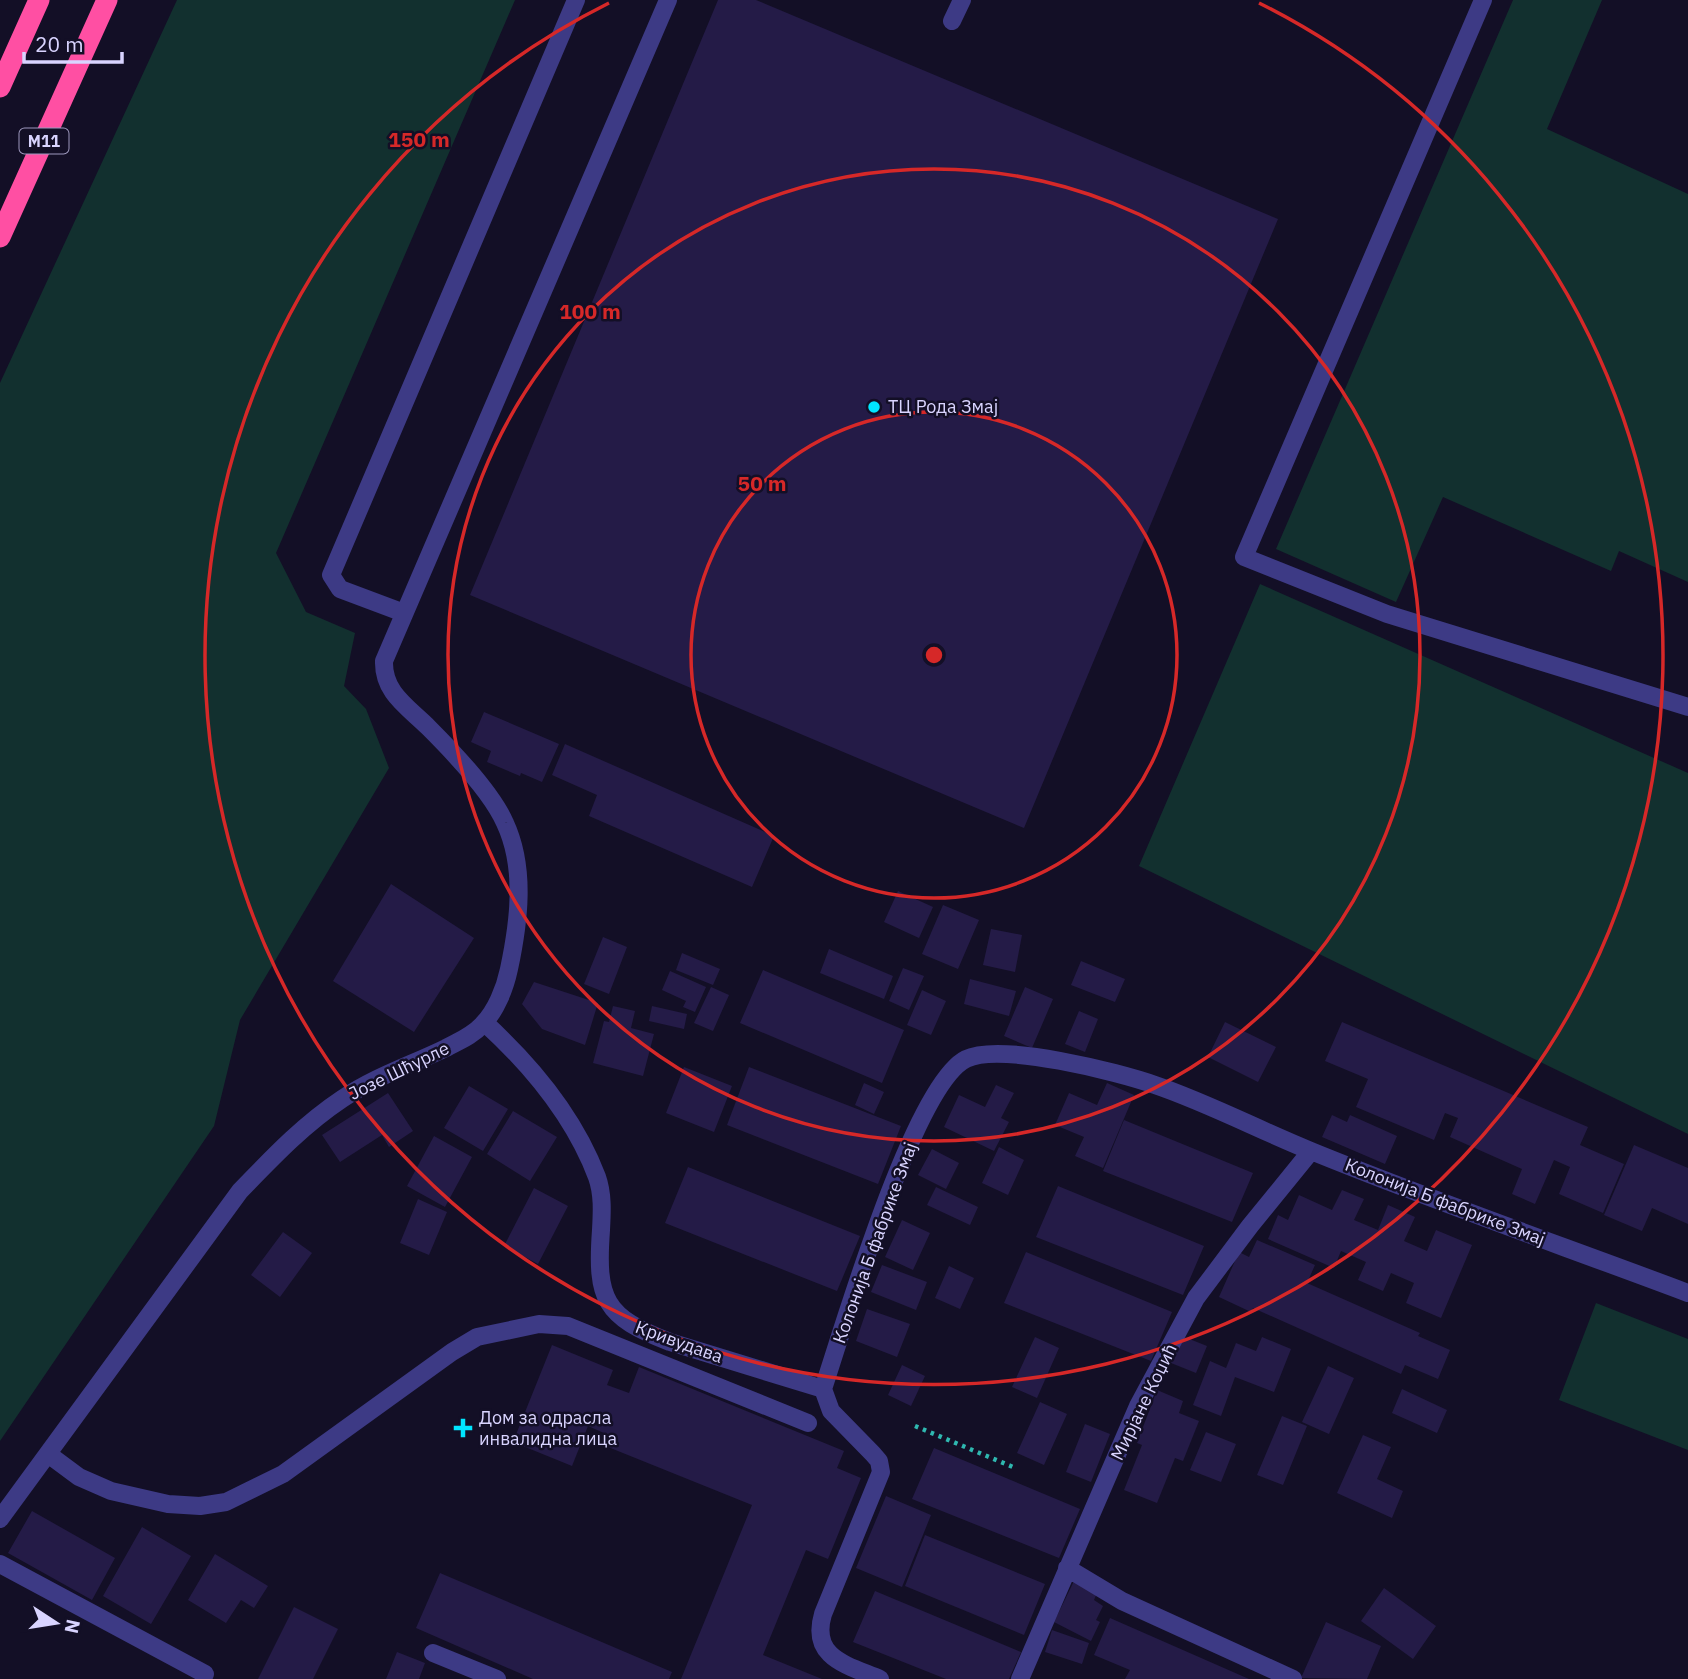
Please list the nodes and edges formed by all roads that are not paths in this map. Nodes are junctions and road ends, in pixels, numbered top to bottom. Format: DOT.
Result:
graph roads {
  1 [pos="39,0"];
  2 [pos="107,0"];
  3 [pos="121,0"];
  4 [pos="576,0"];
  5 [pos="668,0"];
  6 [pos="961,0"];
  7 [pos="1483,0"];
  8 [pos="952,21"];
  9 [pos="87,45"];
  10 [pos="0,87"];
  11 [pos="0,237"];
  12 [pos="404,613"];
  13 [pos="1688,708"];
  14 [pos="485,1023"];
  15 [pos="1311,1151"];
  16 [pos="1688,1293"];
  17 [pos="823,1388"];
  18 [pos="808,1423"];
  19 [pos="48,1454"];
  20 [pos="0,1519"];
  21 [pos="0,1564"];
  22 [pos="1067,1568"];
  23 [pos="433,1653"];
  24 [pos="205,1674"];
  25 [pos="497,1679"];
  26 [pos="880,1679"];
  27 [pos="1020,1679"];
  28 [pos="1293,1679"];
  1 -- 10 [label="highway"];
  2 -- 9 [label="highway, M11"];
  3 -- 9 [label="highway"];
  4 -- 12 [label="street"];
  5 -- 12 [label="street, Јозе Шћурле"];
  6 -- 8 [label="street"];
  7 -- 13 [label="street"];
  9 -- 11 [label="highway, M11"];
  12 -- 14 [label="street, Јозе Шћурле"];
  14 -- 17 [label="street, Кривудава"];
  14 -- 19 [label="street, Јозе Шћурле"];
  15 -- 16 [label="street, Колонија Б фабрике Змај"];
  15 -- 17 [label="street, Колонија Б фабрике Змај"];
  15 -- 22 [label="street, Мирјане Коџић"];
  17 -- 26 [label="street"];
  18 -- 19 [label="street"];
  19 -- 20 [label="street, Јозе Шћурле"];
  21 -- 24 [label="street"];
  22 -- 27 [label="street, Мирјане Коџић"];
  22 -- 28 [label="street"];
  23 -- 25 [label="street"];
}
